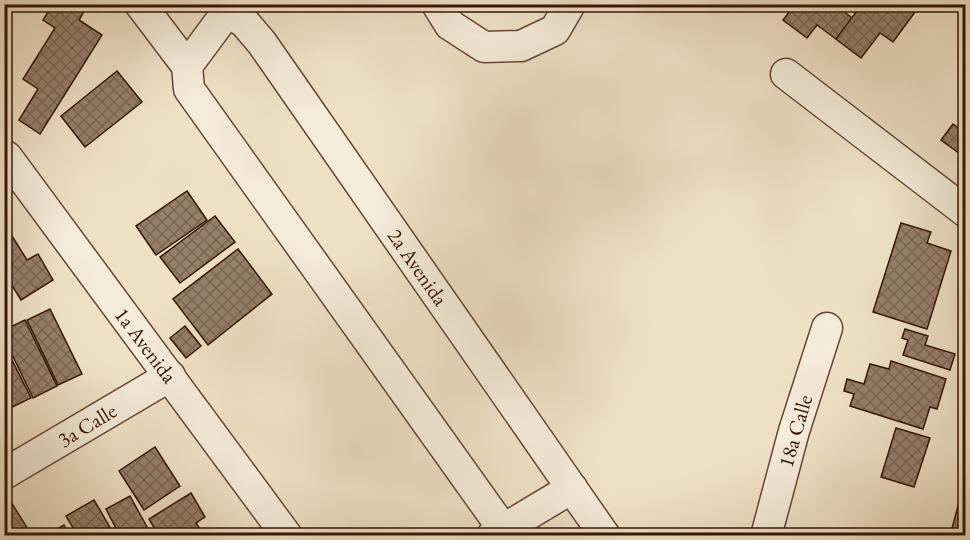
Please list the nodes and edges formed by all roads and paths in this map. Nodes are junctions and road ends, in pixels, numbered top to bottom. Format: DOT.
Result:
graph roads {
  1 [pos="140,4"];
  2 [pos="258,4"];
  3 [pos="437,4"];
  4 [pos="570,4"];
  5 [pos="228,7"];
  6 [pos="262,43"];
  7 [pos="187,66"];
  8 [pos="786,74"];
  9 [pos="4,155"];
  10 [pos="966,212"];
  11 [pos="827,328"];
  12 [pos="170,376"];
  13 [pos="4,474"];
  14 [pos="572,488"];
  15 [pos="501,533"];
  16 [pos="288,536"];
  17 [pos="605,536"];
  18 [pos="766,536"];
  1 -- 7 [label="street"];
  2 -- 6 [label="street"];
  3 -- 4 [label="street"];
  5 -- 6 [label="street, 2a Avenida"];
  5 -- 7 [label="street"];
  6 -- 14 [label="street, 2a Avenida"];
  7 -- 15 [label="street"];
  8 -- 10 [label="street"];
  9 -- 12 [label="street, 1a Avenida"];
  11 -- 18 [label="street, 18a Calle"];
  12 -- 13 [label="street, 3a Calle"];
  12 -- 16 [label="street, 1a Avenida"];
  14 -- 15 [label="street"];
  14 -- 17 [label="street, 2a Avenida"];
}
